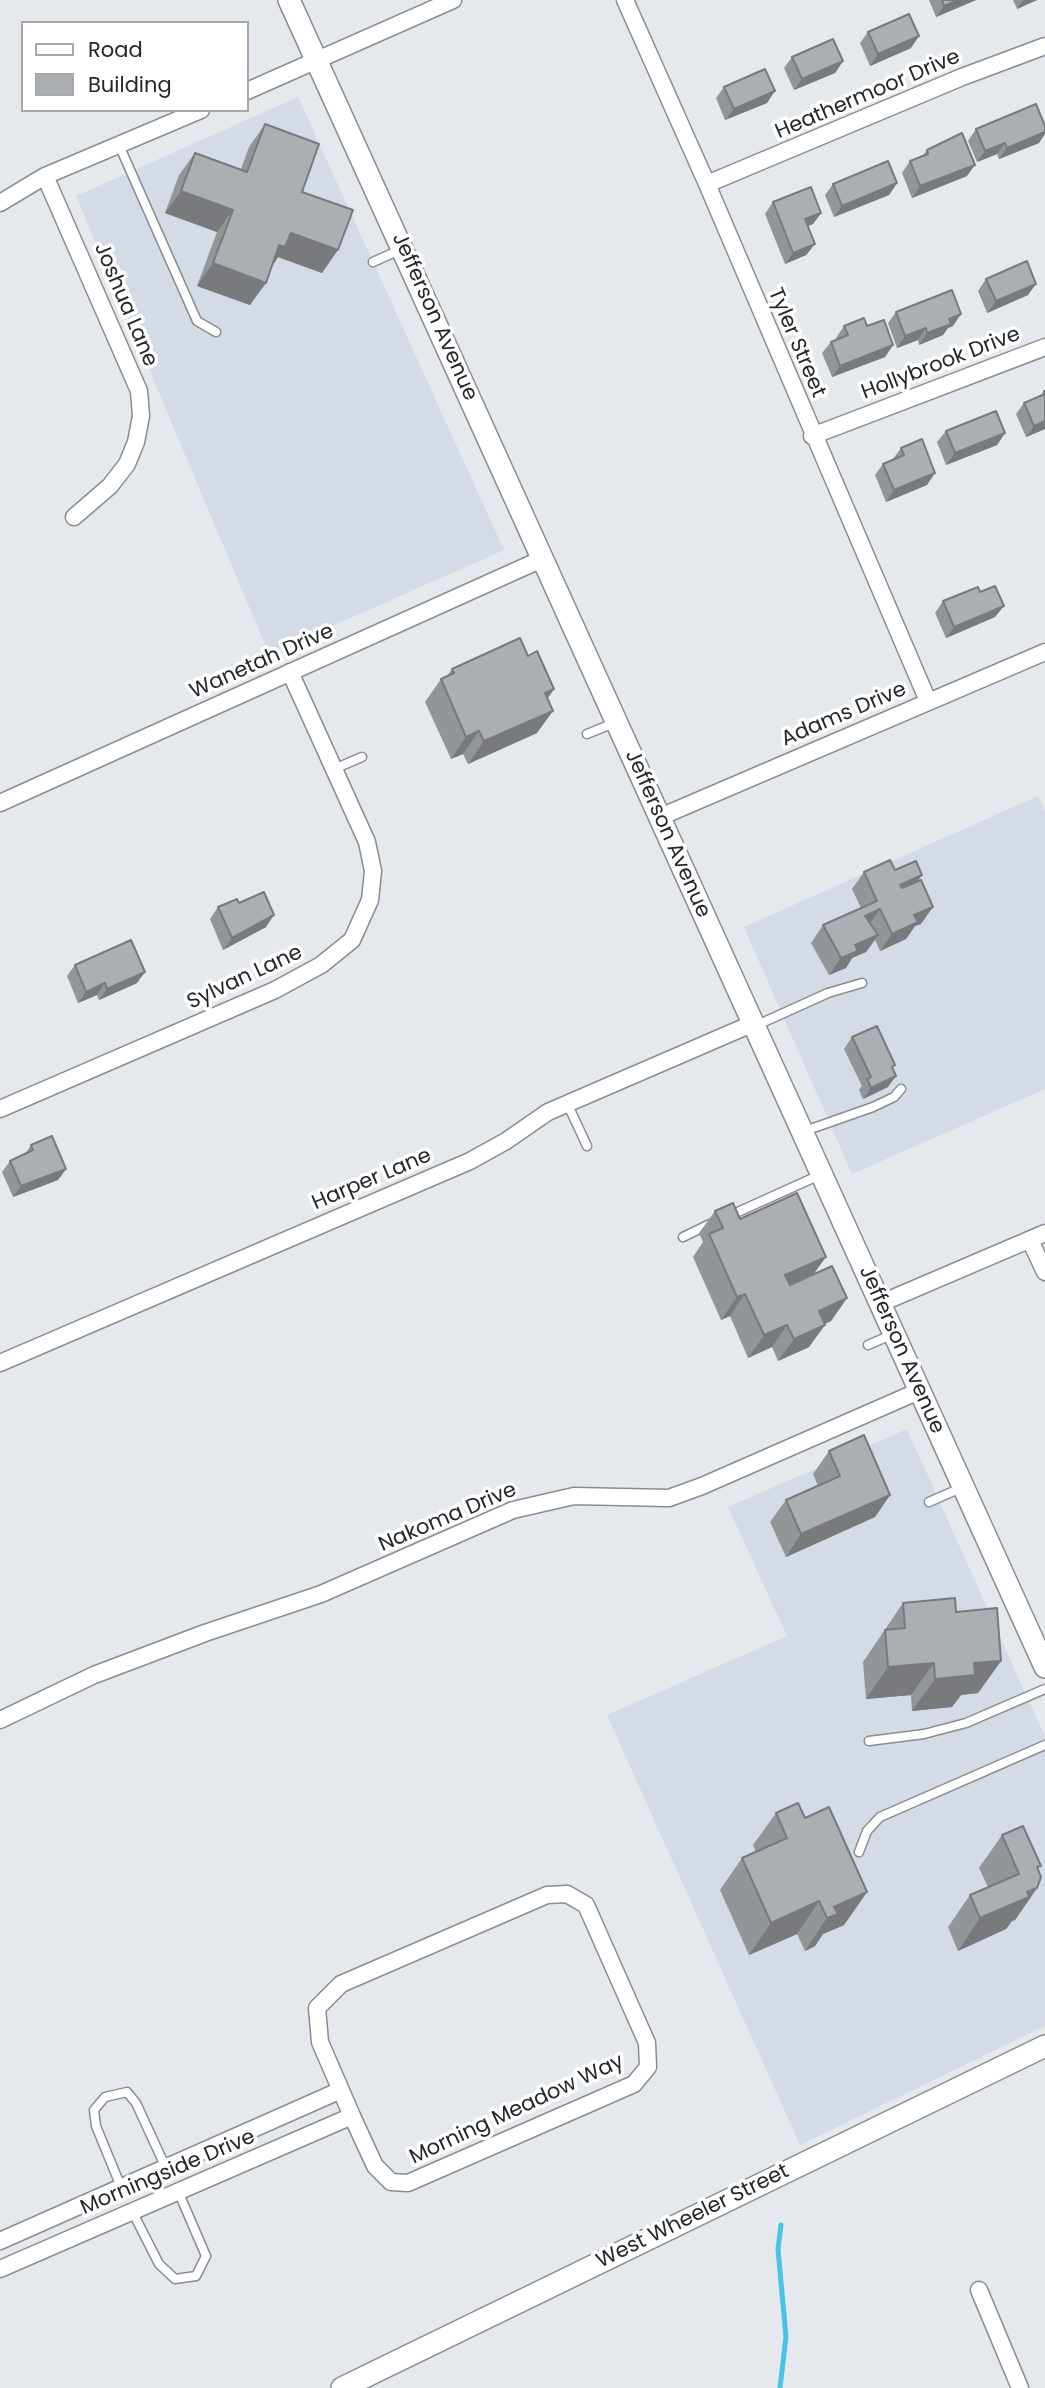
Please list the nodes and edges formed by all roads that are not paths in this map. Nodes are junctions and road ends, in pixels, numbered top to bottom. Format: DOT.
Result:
graph roads {
  1 [pos="289,0"];
  2 [pos="453,0"];
  3 [pos="625,0"];
  4 [pos="1045,46"];
  5 [pos="316,60"];
  6 [pos="248,91"];
  7 [pos="196,112"];
  8 [pos="119,145"];
  9 [pos="45,176"];
  10 [pos="707,184"];
  11 [pos="0,204"];
  12 [pos="403,249"];
  13 [pos="373,262"];
  14 [pos="216,332"];
  15 [pos="1045,347"];
  16 [pos="812,436"];
  17 [pos="74,517"];
  18 [pos="542,559"];
  19 [pos="1045,652"];
  20 [pos="290,672"];
  21 [pos="928,701"];
  22 [pos="617,722"];
  23 [pos="587,734"];
  24 [pos="362,757"];
  25 [pos="334,769"];
  26 [pos="0,803"];
  27 [pos="660,817"];
  28 [pos="862,983"];
  29 [pos="754,1024"];
  30 [pos="901,1089"];
  31 [pos="567,1103"];
  32 [pos="0,1109"];
  33 [pos="802,1132"];
  34 [pos="587,1146"];
  35 [pos="822,1174"];
  36 [pos="686,1233"];
  37 [pos="1037,1236"];
  38 [pos="1045,1272"];
  39 [pos="880,1304"];
  40 [pos="893,1334"];
  41 [pos="868,1345"];
  42 [pos="0,1363"];
  43 [pos="919,1391"];
  44 [pos="963,1487"];
  45 [pos="929,1502"];
  46 [pos="1045,1667"];
  47 [pos="1045,1689"];
  48 [pos="0,1720"];
  49 [pos="869,1741"];
  50 [pos="1045,1745"];
  51 [pos="859,1852"];
  52 [pos="1045,2046"];
  53 [pos="341,2090"];
  54 [pos="352,2116"];
  55 [pos="166,2168"];
  56 [pos="121,2187"];
  57 [pos="178,2192"];
  58 [pos="132,2211"];
  59 [pos="0,2241"];
  60 [pos="0,2269"];
  61 [pos="979,2290"];
  62 [pos="342,2388"];
  63 [pos="1020,2388"];
  1 -- 5 [label="street, Jefferson Avenue"];
  2 -- 5 [label="street"];
  3 -- 10 [label="street, Tyler Street"];
  4 -- 10 [label="street, Heathermoor Drive"];
  5 -- 6 [label="street"];
  5 -- 12 [label="street, Jefferson Avenue"];
  7 -- 8 [label="street"];
  8 -- 9 [label="street"];
  8 -- 14 [label="lane"];
  9 -- 11 [label="street"];
  9 -- 17 [label="street, Joshua Lane"];
  10 -- 16 [label="street, Tyler Street"];
  12 -- 13 [label="lane"];
  12 -- 18 [label="street, Jefferson Avenue"];
  15 -- 16 [label="street, Hollybrook Drive"];
  16 -- 21 [label="street, Tyler Street"];
  18 -- 20 [label="street, Wanetah Drive"];
  18 -- 22 [label="street, Jefferson Avenue"];
  19 -- 21 [label="street, Adams Drive"];
  20 -- 25 [label="street, Sylvan Lane"];
  20 -- 26 [label="street, Wanetah Drive"];
  21 -- 27 [label="street, Adams Drive"];
  22 -- 23 [label="lane"];
  22 -- 27 [label="street, Jefferson Avenue"];
  24 -- 25 [label="lane"];
  25 -- 32 [label="street, Sylvan Lane"];
  27 -- 29 [label="street, Jefferson Avenue"];
  28 -- 29 [label="lane"];
  29 -- 31 [label="street, Harper Lane"];
  29 -- 33 [label="street, Jefferson Avenue"];
  30 -- 33 [label="lane"];
  31 -- 34 [label="lane"];
  31 -- 42 [label="street, Harper Lane"];
  33 -- 35 [label="street, Jefferson Avenue"];
  35 -- 36 [label="lane"];
  35 -- 39 [label="street, Jefferson Avenue"];
  37 -- 38 [label="street"];
  37 -- 39 [label="street"];
  39 -- 40 [label="street, Jefferson Avenue"];
  40 -- 41 [label="lane"];
  40 -- 43 [label="street, Jefferson Avenue"];
  43 -- 44 [label="street, Jefferson Avenue"];
  43 -- 48 [label="street, Nakoma Drive"];
  44 -- 45 [label="lane"];
  44 -- 46 [label="street, Jefferson Avenue"];
  47 -- 49 [label="lane"];
  50 -- 51 [label="lane"];
  52 -- 62 [label="street, West Wheeler Street"];
  53 -- 54 [label="street, Morning Meadow Way"];
  53 -- 54 [label="street, Morning Meadow Way"];
  53 -- 55 [label="street, Morningside Drive"];
  54 -- 57 [label="street, Morningside Drive"];
  55 -- 56 [label="street, Morningside Drive"];
  55 -- 56 [label="lane"];
  56 -- 59 [label="street, Morningside Drive"];
  57 -- 58 [label="street, Morningside Drive"];
  57 -- 58 [label="lane"];
  58 -- 60 [label="street, Morningside Drive"];
  61 -- 63 [label="street"];
}
